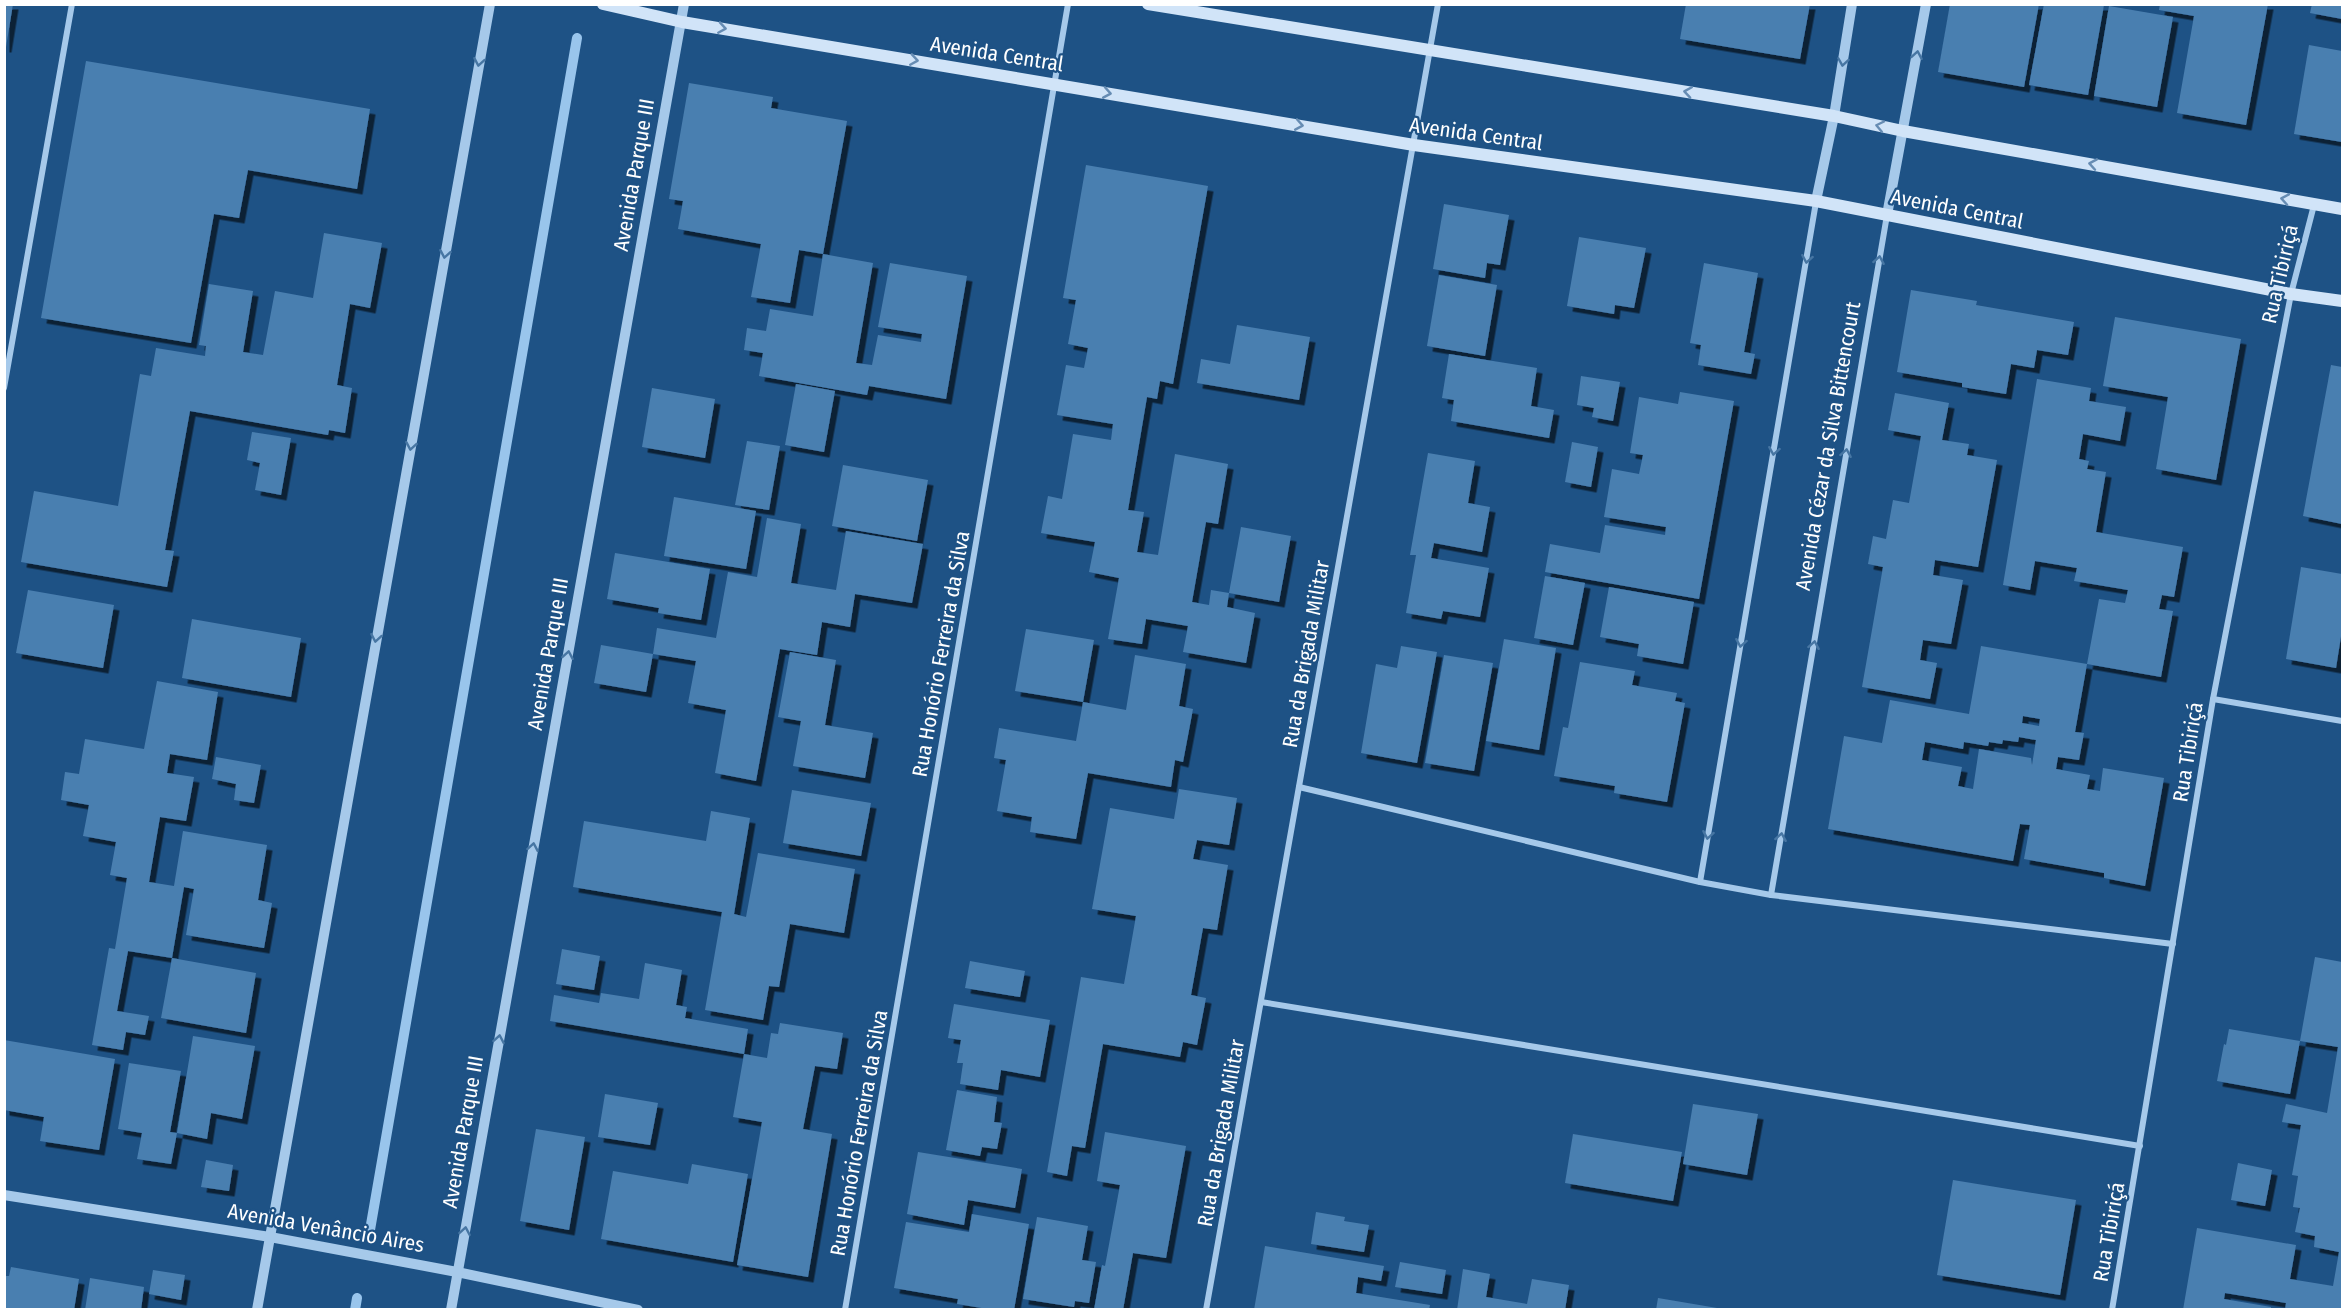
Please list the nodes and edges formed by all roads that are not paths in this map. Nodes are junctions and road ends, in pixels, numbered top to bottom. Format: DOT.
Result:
graph roads {
  1 [pos="72,4"];
  2 [pos="489,4"];
  3 [pos="603,4"];
  4 [pos="684,4"];
  5 [pos="1068,4"];
  6 [pos="1148,4"];
  7 [pos="1438,4"];
  8 [pos="1852,4"];
  9 [pos="1926,4"];
  10 [pos="682,22"];
  11 [pos="1430,50"];
  12 [pos="1055,84"];
  13 [pos="1834,116"];
  14 [pos="1903,131"];
  15 [pos="1414,145"];
  16 [pos="1816,201"];
  17 [pos="2314,204"];
  18 [pos="2343,209"];
  19 [pos="1887,215"];
  20 [pos="2291,294"];
  21 [pos="2343,301"];
  22 [pos="4,388"];
  23 [pos="2213,699"];
  24 [pos="2343,721"];
  25 [pos="1299,787"];
  26 [pos="1700,882"];
  27 [pos="1771,895"];
  28 [pos="2173,944"];
  29 [pos="1261,1002"];
  30 [pos="2140,1146"];
  31 [pos="4,1195"];
  32 [pos="270,1237"];
  33 [pos="457,1272"];
  34 [pos="257,1310"];
  35 [pos="451,1310"];
  36 [pos="638,1310"];
  37 [pos="845,1310"];
  38 [pos="1206,1310"];
  39 [pos="2112,1310"];
  1 -- 22 [label="street"];
  2 -- 32 [label="street, one-way"];
  3 -- 10 [label="main road, Avenida Central"];
  4 -- 10 [label="street, Avenida Parque III"];
  5 -- 12 [label="street, Rua Honório Ferreira da Silva"];
  6 -- 11 [label="main road"];
  7 -- 11 [label="street, Rua da Brigada Militar"];
  8 -- 13 [label="street, one-way"];
  14 -- 9 [label="street, Avenida Cézar da Silva Bittencourt, one-way"];
  10 -- 12 [label="main road, Avenida Central, one-way"];
  33 -- 10 [label="street, Avenida Parque III, one-way"];
  13 -- 11 [label="main road, one-way"];
  11 -- 15 [label="street, Rua da Brigada Militar"];
  12 -- 15 [label="main road, Avenida Central, one-way"];
  12 -- 37 [label="street, Rua Honório Ferreira da Silva"];
  14 -- 13 [label="main road, one-way"];
  13 -- 16 [label="street"];
  17 -- 14 [label="main road, one-way"];
  14 -- 19 [label="street, Avenida Cézar da Silva Bittencourt"];
  15 -- 16 [label="main road, Avenida Central"];
  15 -- 25 [label="street, Rua da Brigada Militar"];
  16 -- 19 [label="main road, Avenida Central"];
  16 -- 26 [label="street, one-way"];
  17 -- 18 [label="main road"];
  17 -- 20 [label="street, Rua Tibiriçá"];
  19 -- 20 [label="main road, Avenida Central"];
  27 -- 19 [label="street, Avenida Cézar da Silva Bittencourt, one-way"];
  20 -- 21 [label="main road, Avenida Central"];
  20 -- 23 [label="street, Rua Tibiriçá"];
  23 -- 24 [label="street"];
  23 -- 28 [label="street, Rua Tibiriçá"];
  25 -- 26 [label="street"];
  25 -- 29 [label="street, Rua da Brigada Militar"];
  26 -- 27 [label="street"];
  27 -- 28 [label="street"];
  28 -- 30 [label="street, Rua Tibiriçá"];
  29 -- 30 [label="street"];
  29 -- 38 [label="street, Rua da Brigada Militar"];
  30 -- 39 [label="street, Rua Tibiriçá"];
  31 -- 32 [label="street, Avenida Venâncio Aires"];
  32 -- 33 [label="street, Avenida Venâncio Aires"];
  32 -- 34 [label="street"];
  33 -- 35 [label="street, Avenida Parque III"];
  33 -- 36 [label="street, Avenida Venâncio Aires"];
}
